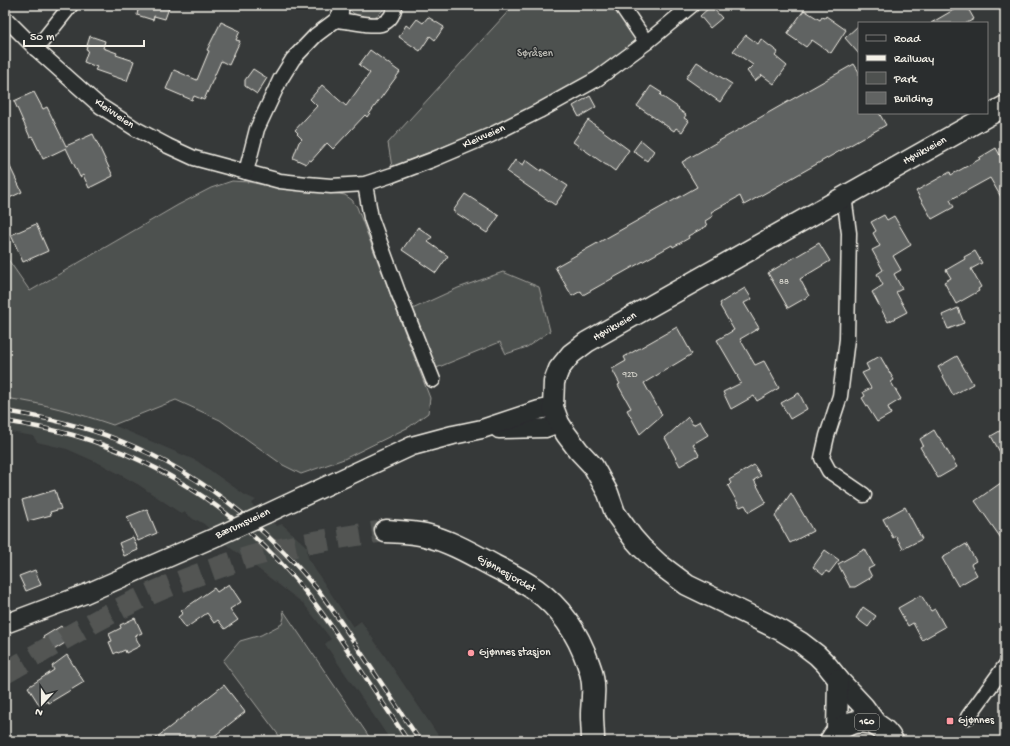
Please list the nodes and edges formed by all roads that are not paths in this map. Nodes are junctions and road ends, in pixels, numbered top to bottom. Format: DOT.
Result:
graph roads {
  1 [pos="71,5"];
  2 [pos="342,5"];
  3 [pos="395,5"];
  4 [pos="621,5"];
  5 [pos="692,5"];
  6 [pos="5,18"];
  7 [pos="336,20"];
  8 [pos="647,42"];
  9 [pos="36,49"];
  10 [pos="1005,106"];
  11 [pos="246,172"];
  12 [pos="365,184"];
  13 [pos="844,196"];
  14 [pos="433,380"];
  15 [pos="556,415"];
  16 [pos="864,495"];
  17 [pos="386,531"];
  18 [pos="5,624"];
  19 [pos="1005,666"];
  20 [pos="838,679"];
  21 [pos="592,714"];
  22 [pos="968,717"];
  23 [pos="834,737"];
  24 [pos="889,737"];
  25 [pos="584,741"];
  26 [pos="593,741"];
  1 -- 9 [label="street"];
  2 -- 7 [label="street"];
  3 -- 7 [label="street"];
  4 -- 8 [label="street"];
  5 -- 8 [label="street, Kleivveien"];
  6 -- 9 [label="street, Kleivveien"];
  7 -- 11 [label="street"];
  8 -- 12 [label="street, Kleivveien"];
  9 -- 11 [label="street, Kleivveien"];
  10 -- 13 [label="main road, Høvikveien"];
  11 -- 12 [label="street, Kleivveien"];
  12 -- 14 [label="street"];
  13 -- 15 [label="main road, Høvikveien"];
  13 -- 16 [label="street"];
  15 -- 18 [label="street, Bærumsveien, bridge"];
  15 -- 20 [label="main road"];
  17 -- 21 [label="main road, Gjønnesjordet"];
  19 -- 22 [label="street"];
  20 -- 23 [label="main road"];
  20 -- 24 [label="main road"];
  21 -- 25 [label="main road, Gjønnesjordet"];
  21 -- 26 [label="main road, Gjønnesjordet"];
  23 -- 24 [label="main road, 160"];
}
